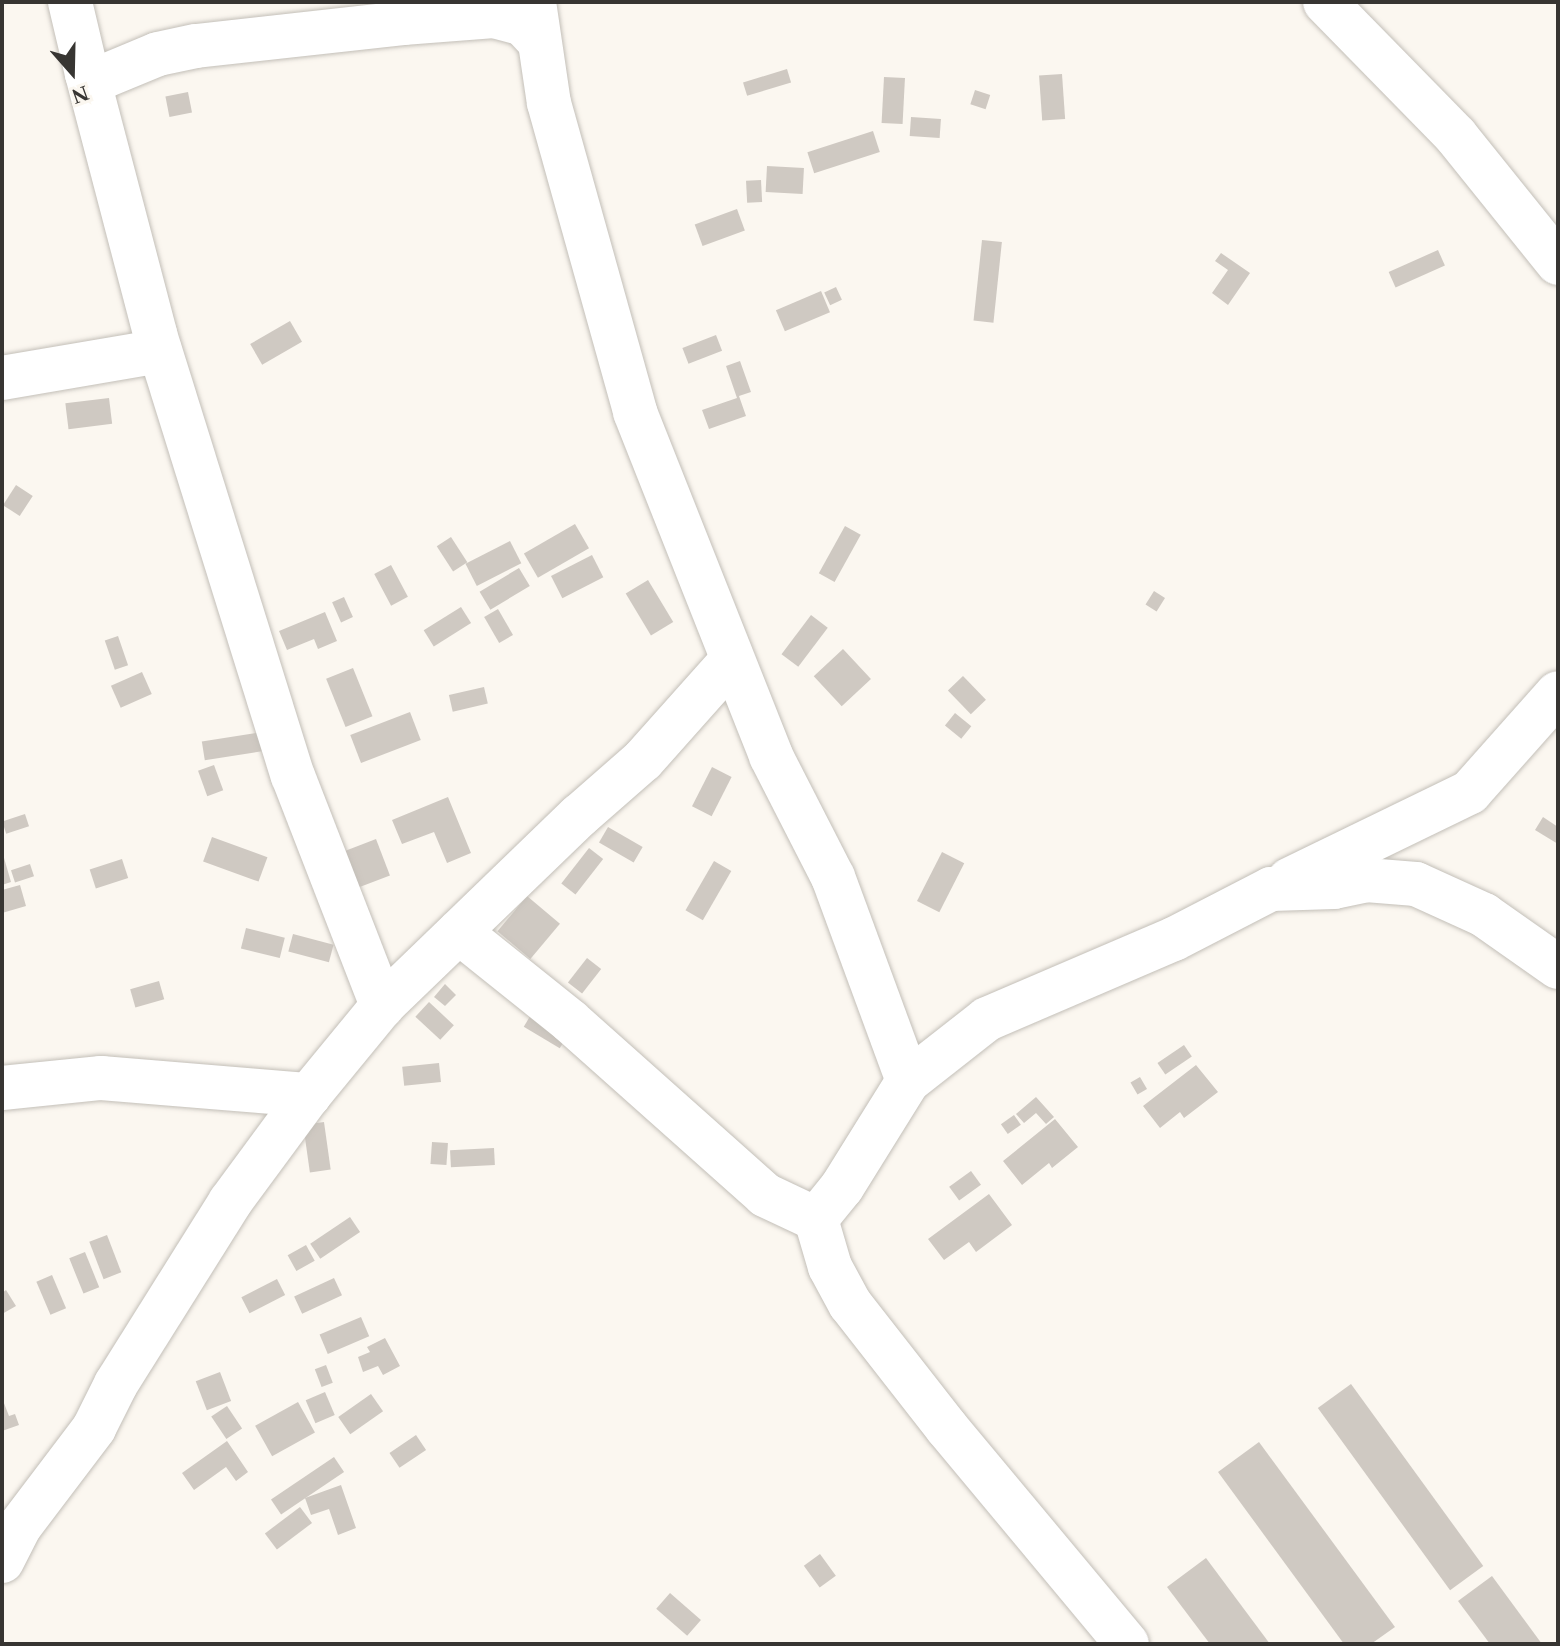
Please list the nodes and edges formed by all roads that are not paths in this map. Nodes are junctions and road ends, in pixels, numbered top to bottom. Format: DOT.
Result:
graph roads {
  1 [pos="70,2"];
  2 [pos="1325,2"];
  3 [pos="536,21"];
  4 [pos="87,74"];
  5 [pos="1550,246"];
  6 [pos="160,351"];
  7 [pos="2,378"];
  8 [pos="732,660"];
  9 [pos="1558,693"];
  10 [pos="1271,889"];
  11 [pos="459,932"];
  12 [pos="1558,967"];
  13 [pos="382,1006"];
  14 [pos="908,1081"];
  15 [pos="2,1088"];
  16 [pos="309,1095"];
  17 [pos="816,1219"];
  18 [pos="2,1561"];
  19 [pos="1127,1644"];
  1 -- 4 [label="street"];
  2 -- 5 [label="street"];
  3 -- 4 [label="street"];
  3 -- 8 [label="street"];
  4 -- 6 [label="street"];
  6 -- 7 [label="street"];
  6 -- 13 [label="street"];
  8 -- 11 [label="street"];
  8 -- 14 [label="street"];
  9 -- 10 [label="street"];
  10 -- 12 [label="street"];
  10 -- 14 [label="street"];
  11 -- 13 [label="street"];
  11 -- 17 [label="street"];
  13 -- 16 [label="street"];
  14 -- 17 [label="street"];
  15 -- 16 [label="street"];
  16 -- 18 [label="street"];
  17 -- 19 [label="street"];
}
